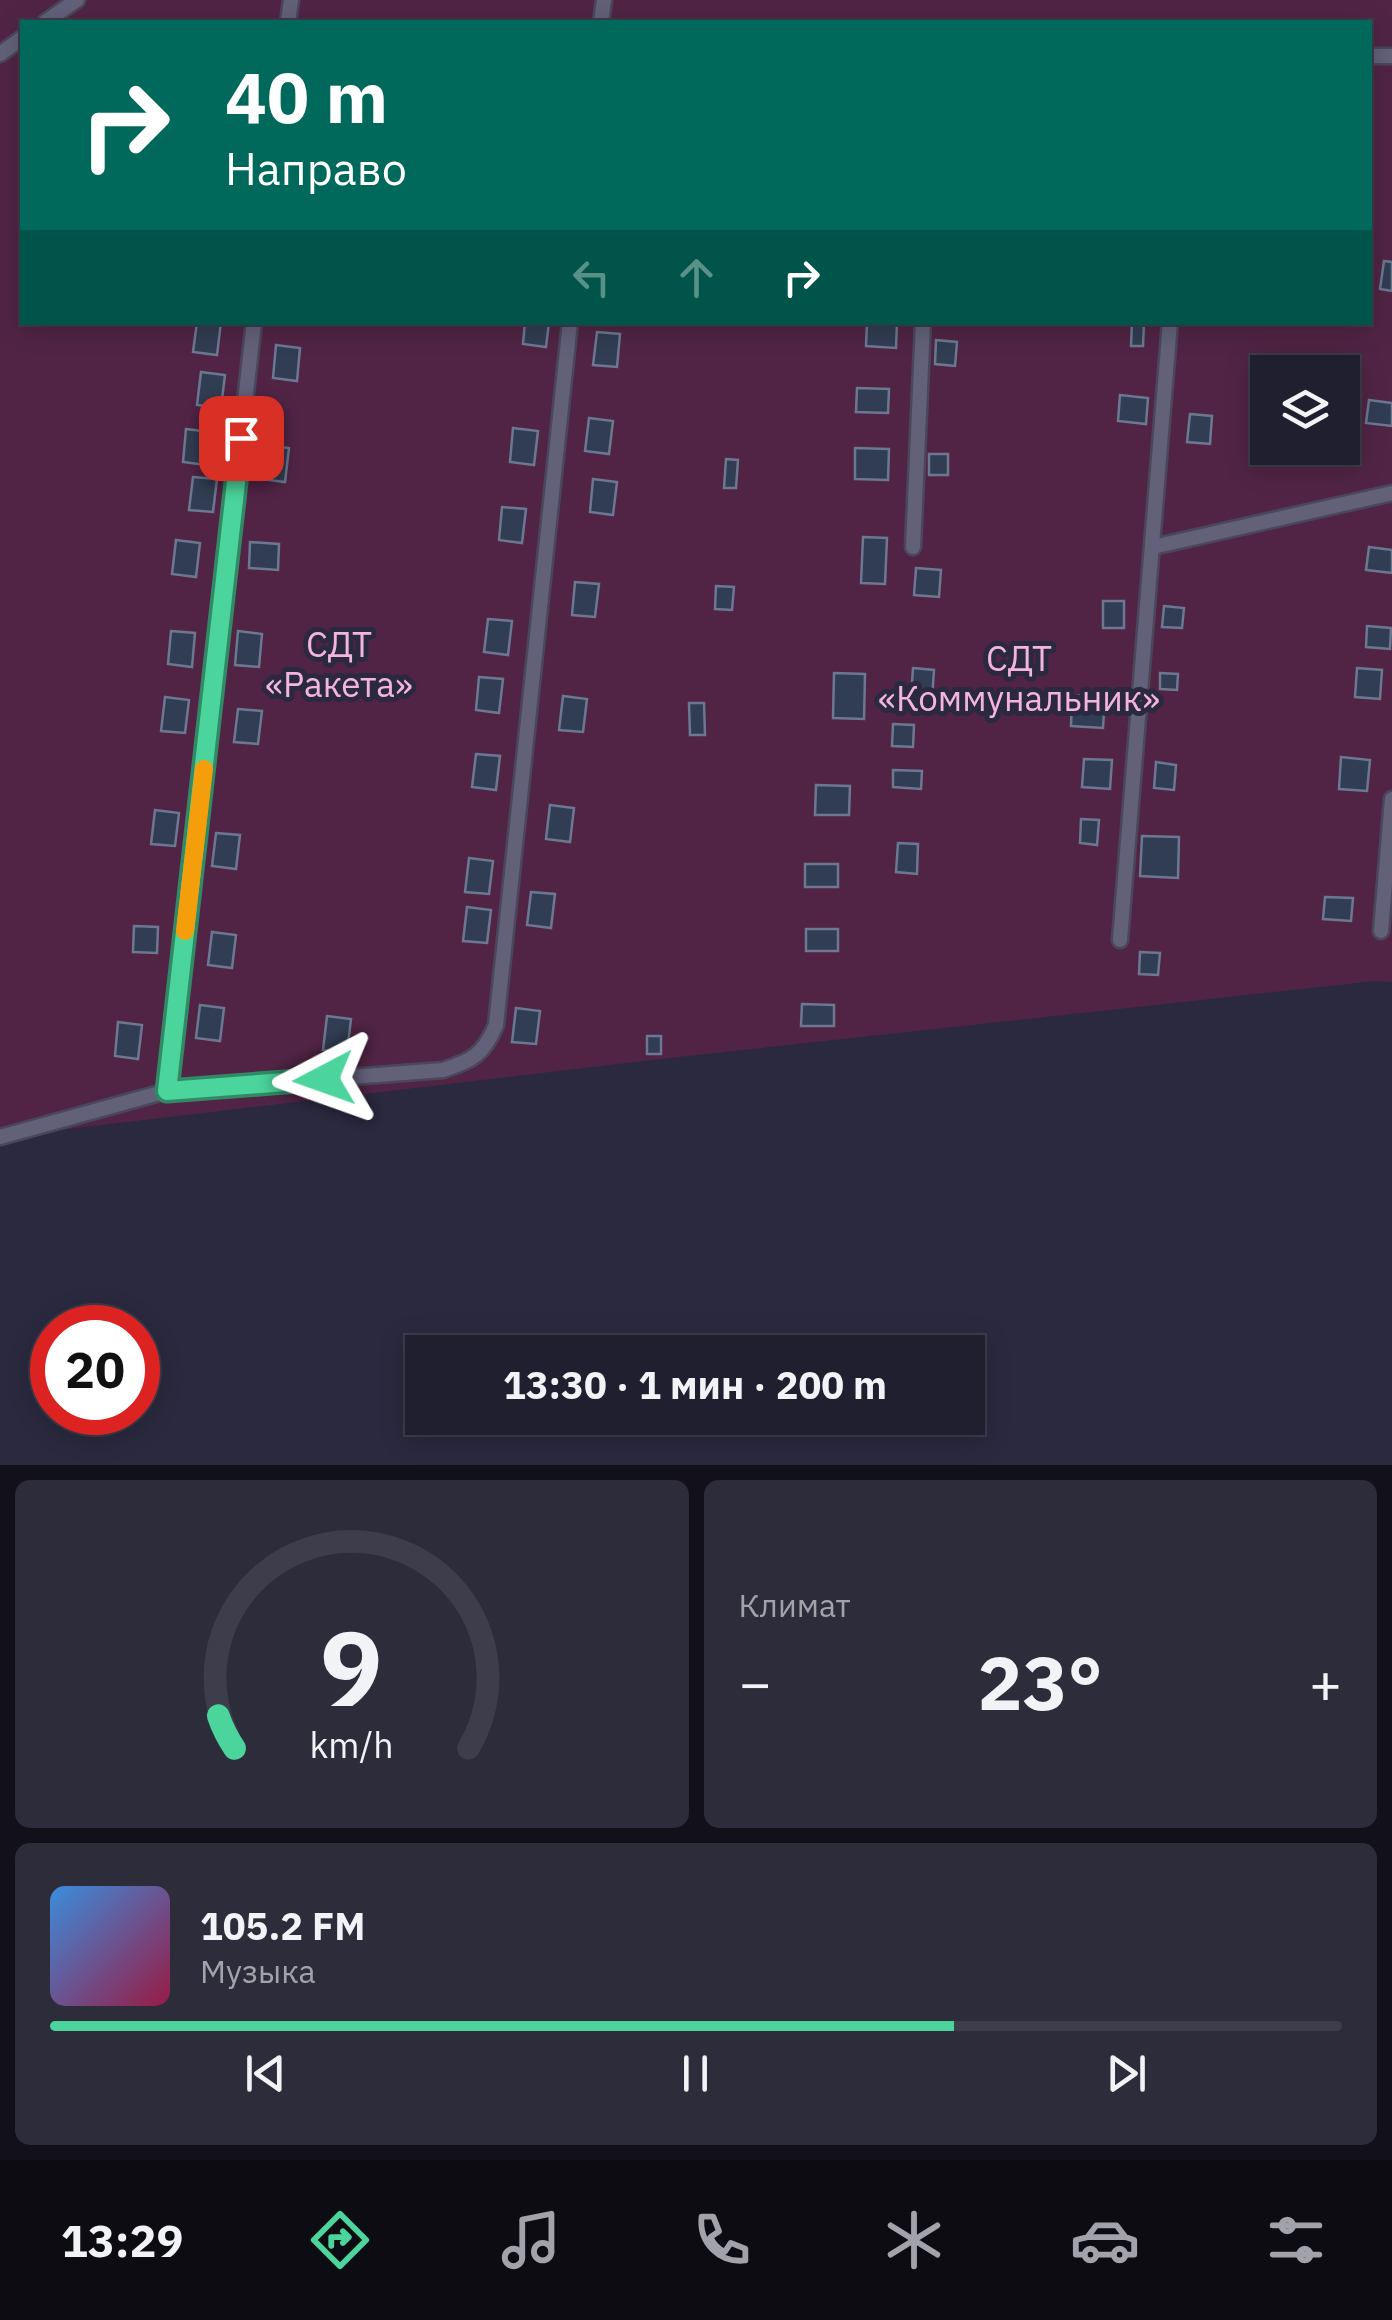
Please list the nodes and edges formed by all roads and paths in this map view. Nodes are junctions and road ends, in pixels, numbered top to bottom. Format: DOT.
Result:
graph roads {
  1 [pos="77,0"];
  2 [pos="48,20"];
  3 [pos="254,325"];
  4 [pos="570,325"];
  5 [pos="922,325"];
  6 [pos="1170,325"];
  7 [pos="1392,493"];
  8 [pos="913,547"];
  9 [pos="1153,547"];
  10 [pos="1392,798"];
  11 [pos="1381,930"];
  12 [pos="1120,940"];
  13 [pos="167,1091"];
  14 [pos="0,1137"];
  1 -- 2 [label="lane"];
  3 -- 13 [label="lane"];
  4 -- 13 [label="lane"];
  5 -- 8 [label="lane"];
  6 -- 9 [label="lane"];
  7 -- 9 [label="lane"];
  9 -- 12 [label="lane"];
  10 -- 11 [label="lane"];
  13 -- 14 [label="lane"];
}
